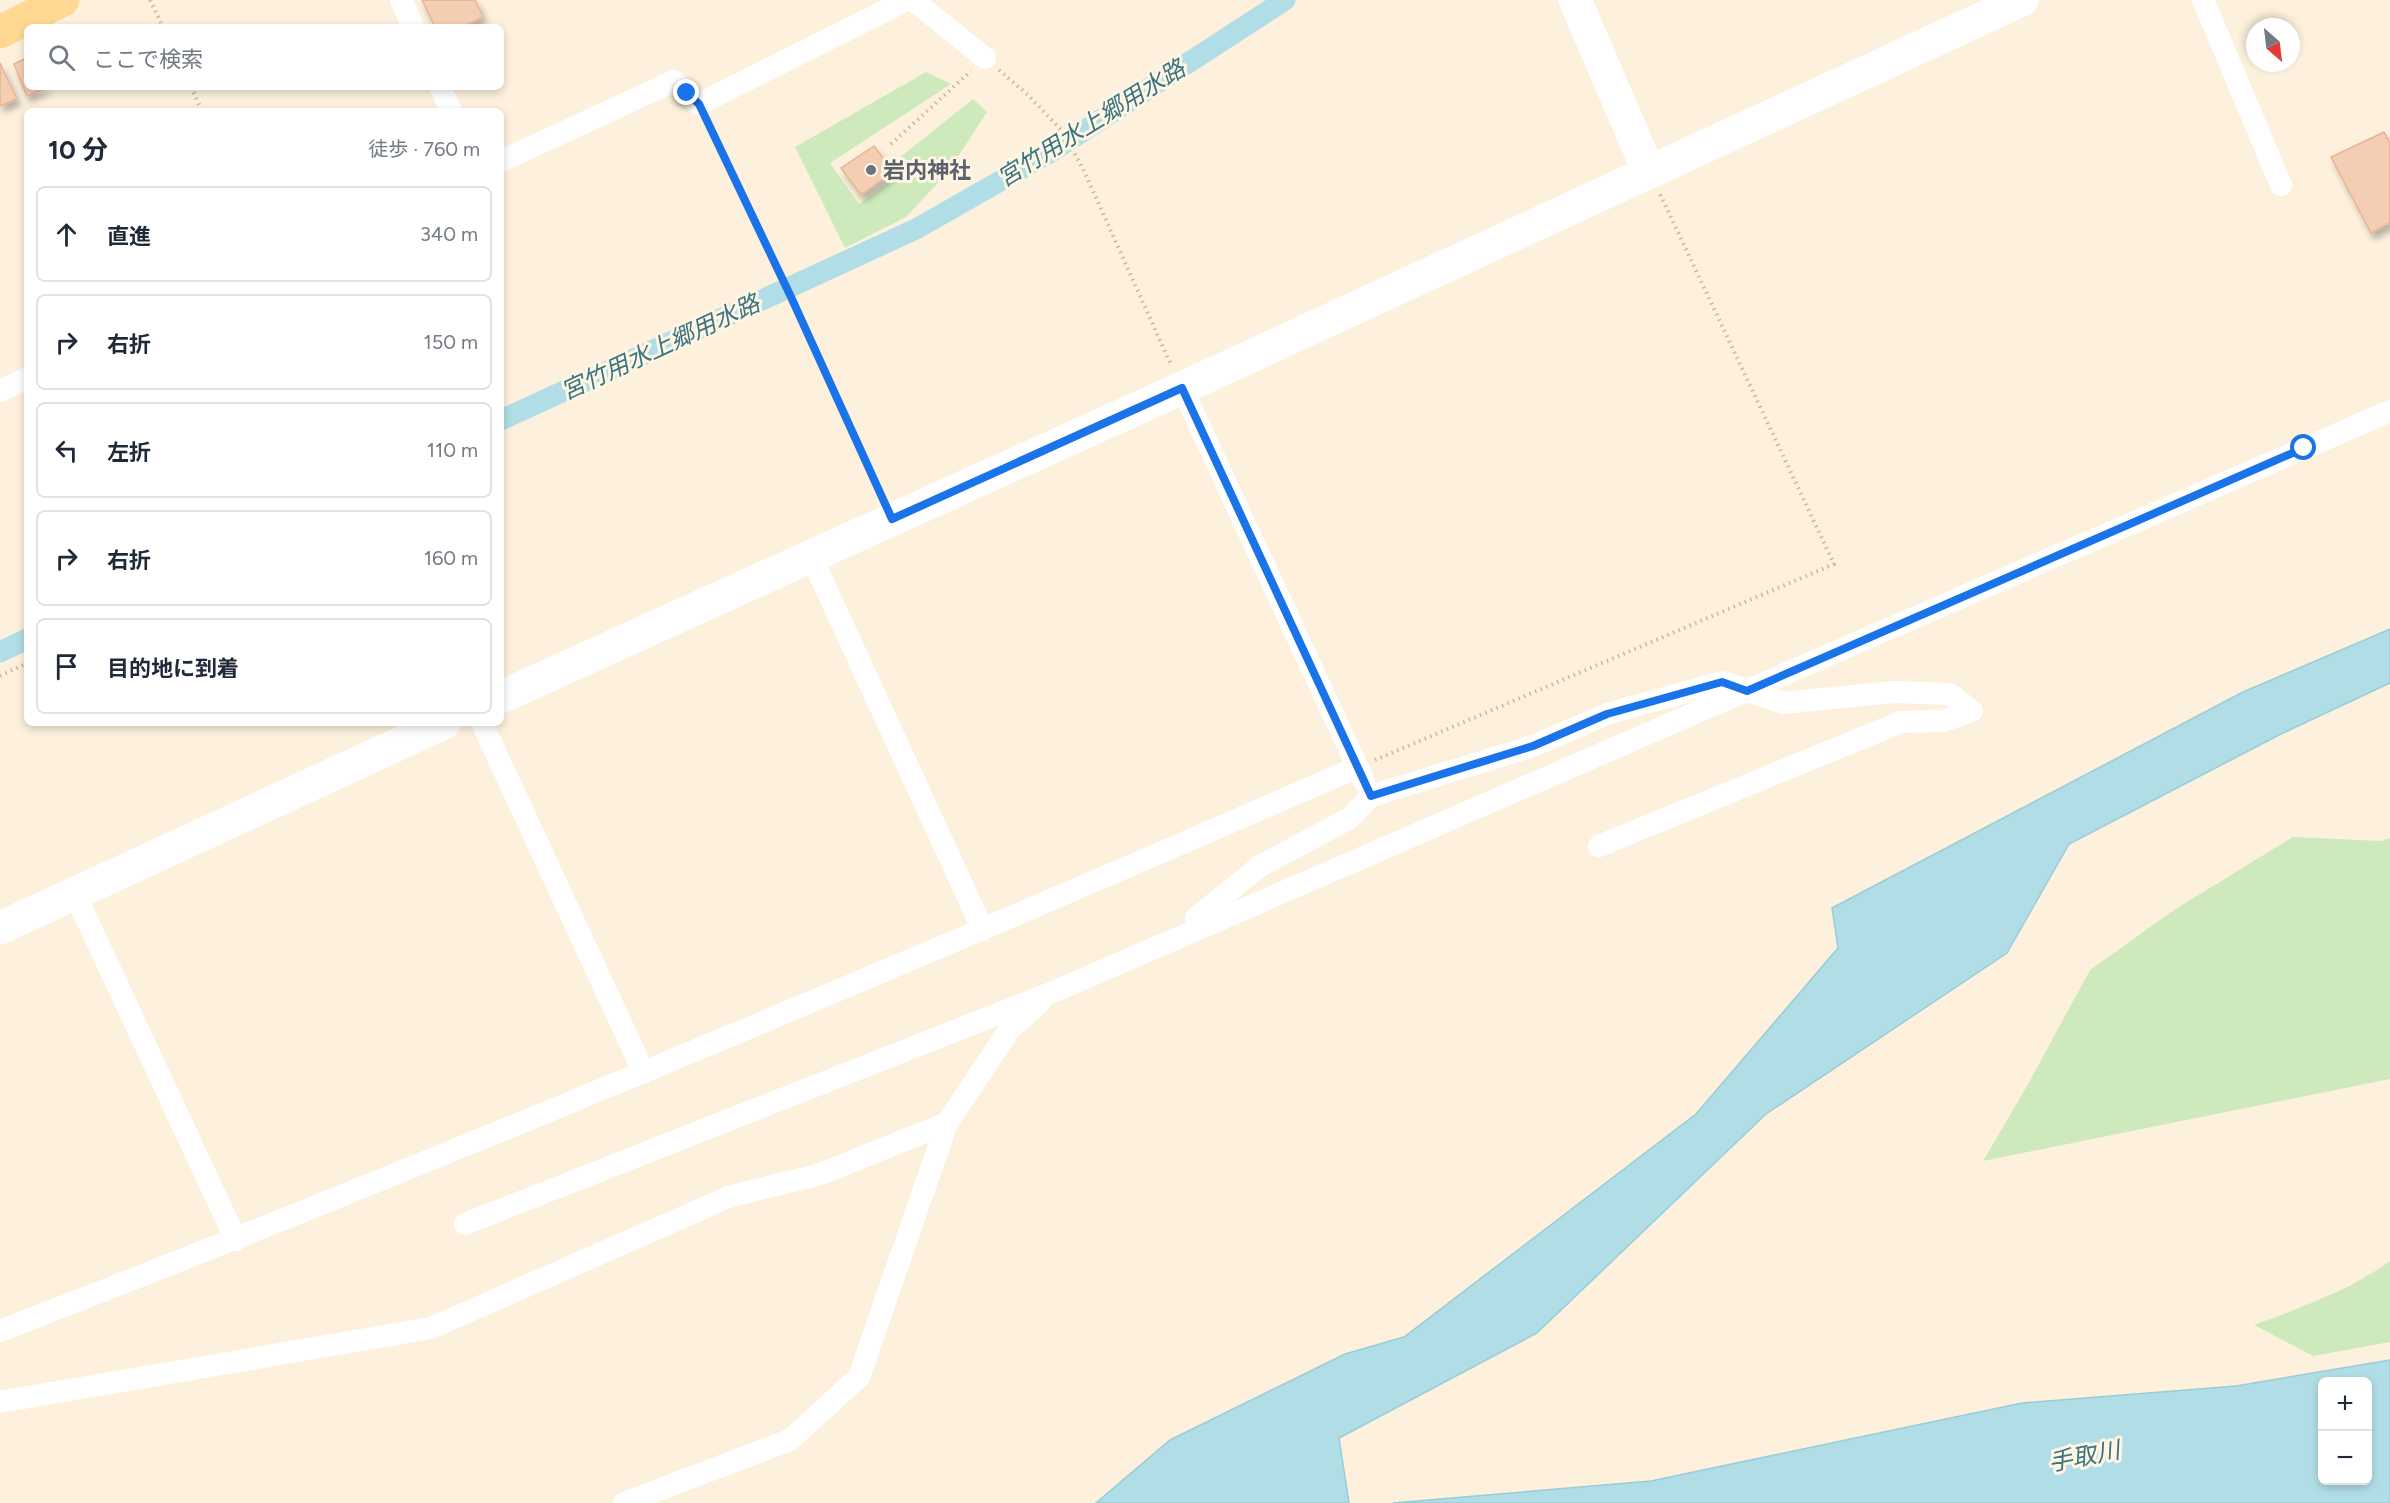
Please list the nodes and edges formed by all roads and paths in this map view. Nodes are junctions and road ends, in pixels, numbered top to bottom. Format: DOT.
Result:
graph roads {
  1 [pos="63,0"];
  2 [pos="150,0"];
  3 [pos="401,0"];
  4 [pos="907,0"];
  5 [pos="913,0"];
  6 [pos="1575,0"];
  7 [pos="2022,0"];
  8 [pos="2203,0"];
  9 [pos="162,24"];
  10 [pos="412,24"];
  11 [pos="0,32"];
  12 [pos="985,58"];
  13 [pos="192,90"];
  14 [pos="441,90"];
  15 [pos="699,104"];
  16 [pos="200,108"];
  17 [pos="450,108"];
  18 [pos="891,144"];
  19 [pos="504,160"];
  20 [pos="1649,172"];
  21 [pos="2281,185"];
  22 [pos="24,379"];
  23 [pos="1182,388"];
  24 [pos="0,390"];
  25 [pos="2390,411"];
  26 [pos="892,519"];
  27 [pos="811,556"];
  28 [pos="24,664"];
  29 [pos="0,676"];
  30 [pos="1747,691"];
  31 [pos="504,696"];
  32 [pos="438,726"];
  33 [pos="483,726"];
  34 [pos="1358,768"];
  35 [pos="1371,796"];
  36 [pos="1599,846"];
  37 [pos="75,894"];
  38 [pos="0,928"];
  39 [pos="1198,929"];
  40 [pos="983,930"];
  41 [pos="1051,993"];
  42 [pos="644,1073"];
  43 [pos="947,1123"];
  44 [pos="465,1224"];
  45 [pos="236,1240"];
  46 [pos="0,1331"];
  47 [pos="0,1402"];
  48 [pos="624,1503"];
  1 -- 11 [label="main road"];
  2 -- 9 [label="path"];
  3 -- 10 [label="street"];
  4 -- 15 [label="street"];
  5 -- 12 [label="street"];
  6 -- 20 [label="street"];
  7 -- 20 [label="street"];
  8 -- 21 [label="street"];
  12 -- 18 [label="path"];
  12 -- 23 [label="path"];
  13 -- 16 [label="path"];
  14 -- 17 [label="street"];
  15 -- 19 [label="street"];
  15 -- 26 [label="path"];
  20 -- 23 [label="street"];
  20 -- 34 [label="path"];
  22 -- 24 [label="street"];
  23 -- 26 [label="street"];
  23 -- 34 [label="street"];
  25 -- 30 [label="street"];
  26 -- 27 [label="street"];
  27 -- 31 [label="street"];
  27 -- 40 [label="street"];
  28 -- 29 [label="path"];
  30 -- 35 [label="street"];
  30 -- 36 [label="street"];
  30 -- 39 [label="street"];
  32 -- 37 [label="street"];
  33 -- 42 [label="street"];
  34 -- 35 [label="street"];
  34 -- 40 [label="street"];
  35 -- 39 [label="street"];
  37 -- 38 [label="street"];
  37 -- 45 [label="street"];
  39 -- 41 [label="street"];
  40 -- 42 [label="street"];
  41 -- 43 [label="street"];
  41 -- 44 [label="street"];
  42 -- 45 [label="street"];
  43 -- 47 [label="street"];
  43 -- 48 [label="street"];
  45 -- 46 [label="street"];
}
